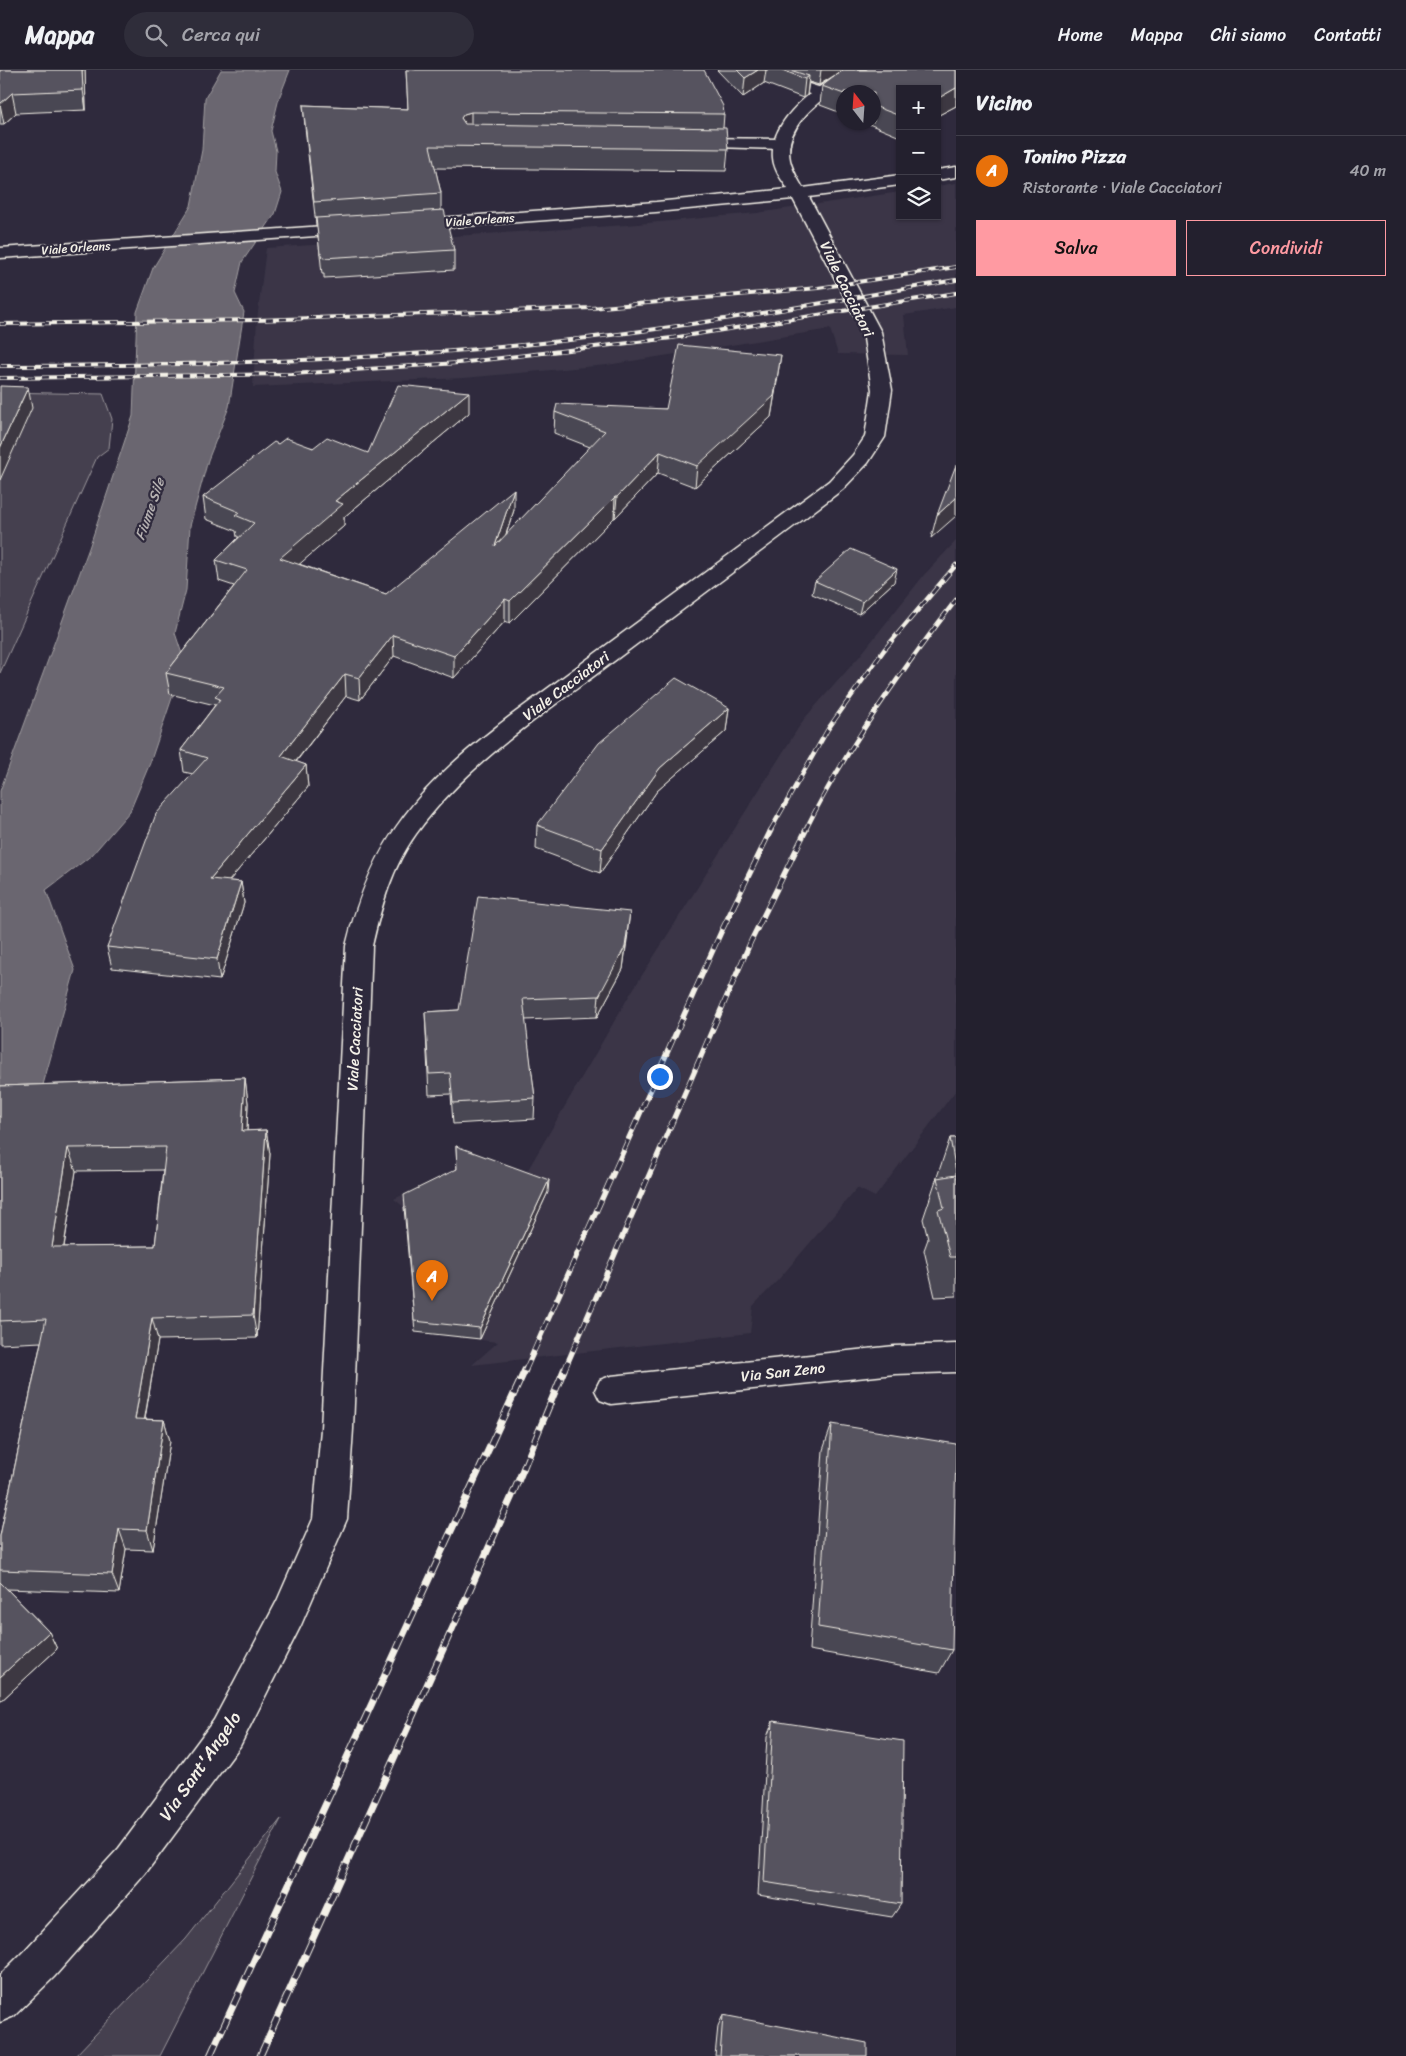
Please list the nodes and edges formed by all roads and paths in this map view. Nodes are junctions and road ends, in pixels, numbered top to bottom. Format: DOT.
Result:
graph roads {
  1 [pos="748,70"];
  2 [pos="858,70"];
  3 [pos="822,93"];
  4 [pos="676,142"];
  5 [pos="782,144"];
  6 [pos="956,172"];
  7 [pos="941,174"];
  8 [pos="896,181"];
  9 [pos="799,194"];
  10 [pos="398,226"];
  11 [pos="369,228"];
  12 [pos="0,253"];
  13 [pos="956,1358"];
  14 [pos="611,1390"];
  15 [pos="337,1429"];
  16 [pos="0,2002"];
  1 -- 3 [label="street"];
  2 -- 3 [label="street"];
  3 -- 5 [label="street"];
  4 -- 5 [label="street"];
  5 -- 9 [label="street, Viale Cacciatori"];
  6 -- 7 [label="street"];
  8 -- 9 [label="street, Viale Orleans"];
  9 -- 10 [label="street, Viale Orleans"];
  9 -- 15 [label="street, Viale Cacciatori"];
  11 -- 12 [label="street, Viale Orleans"];
  13 -- 14 [label="street, Via San Zeno"];
  15 -- 16 [label="street, Via Sant'Angelo"];
}
